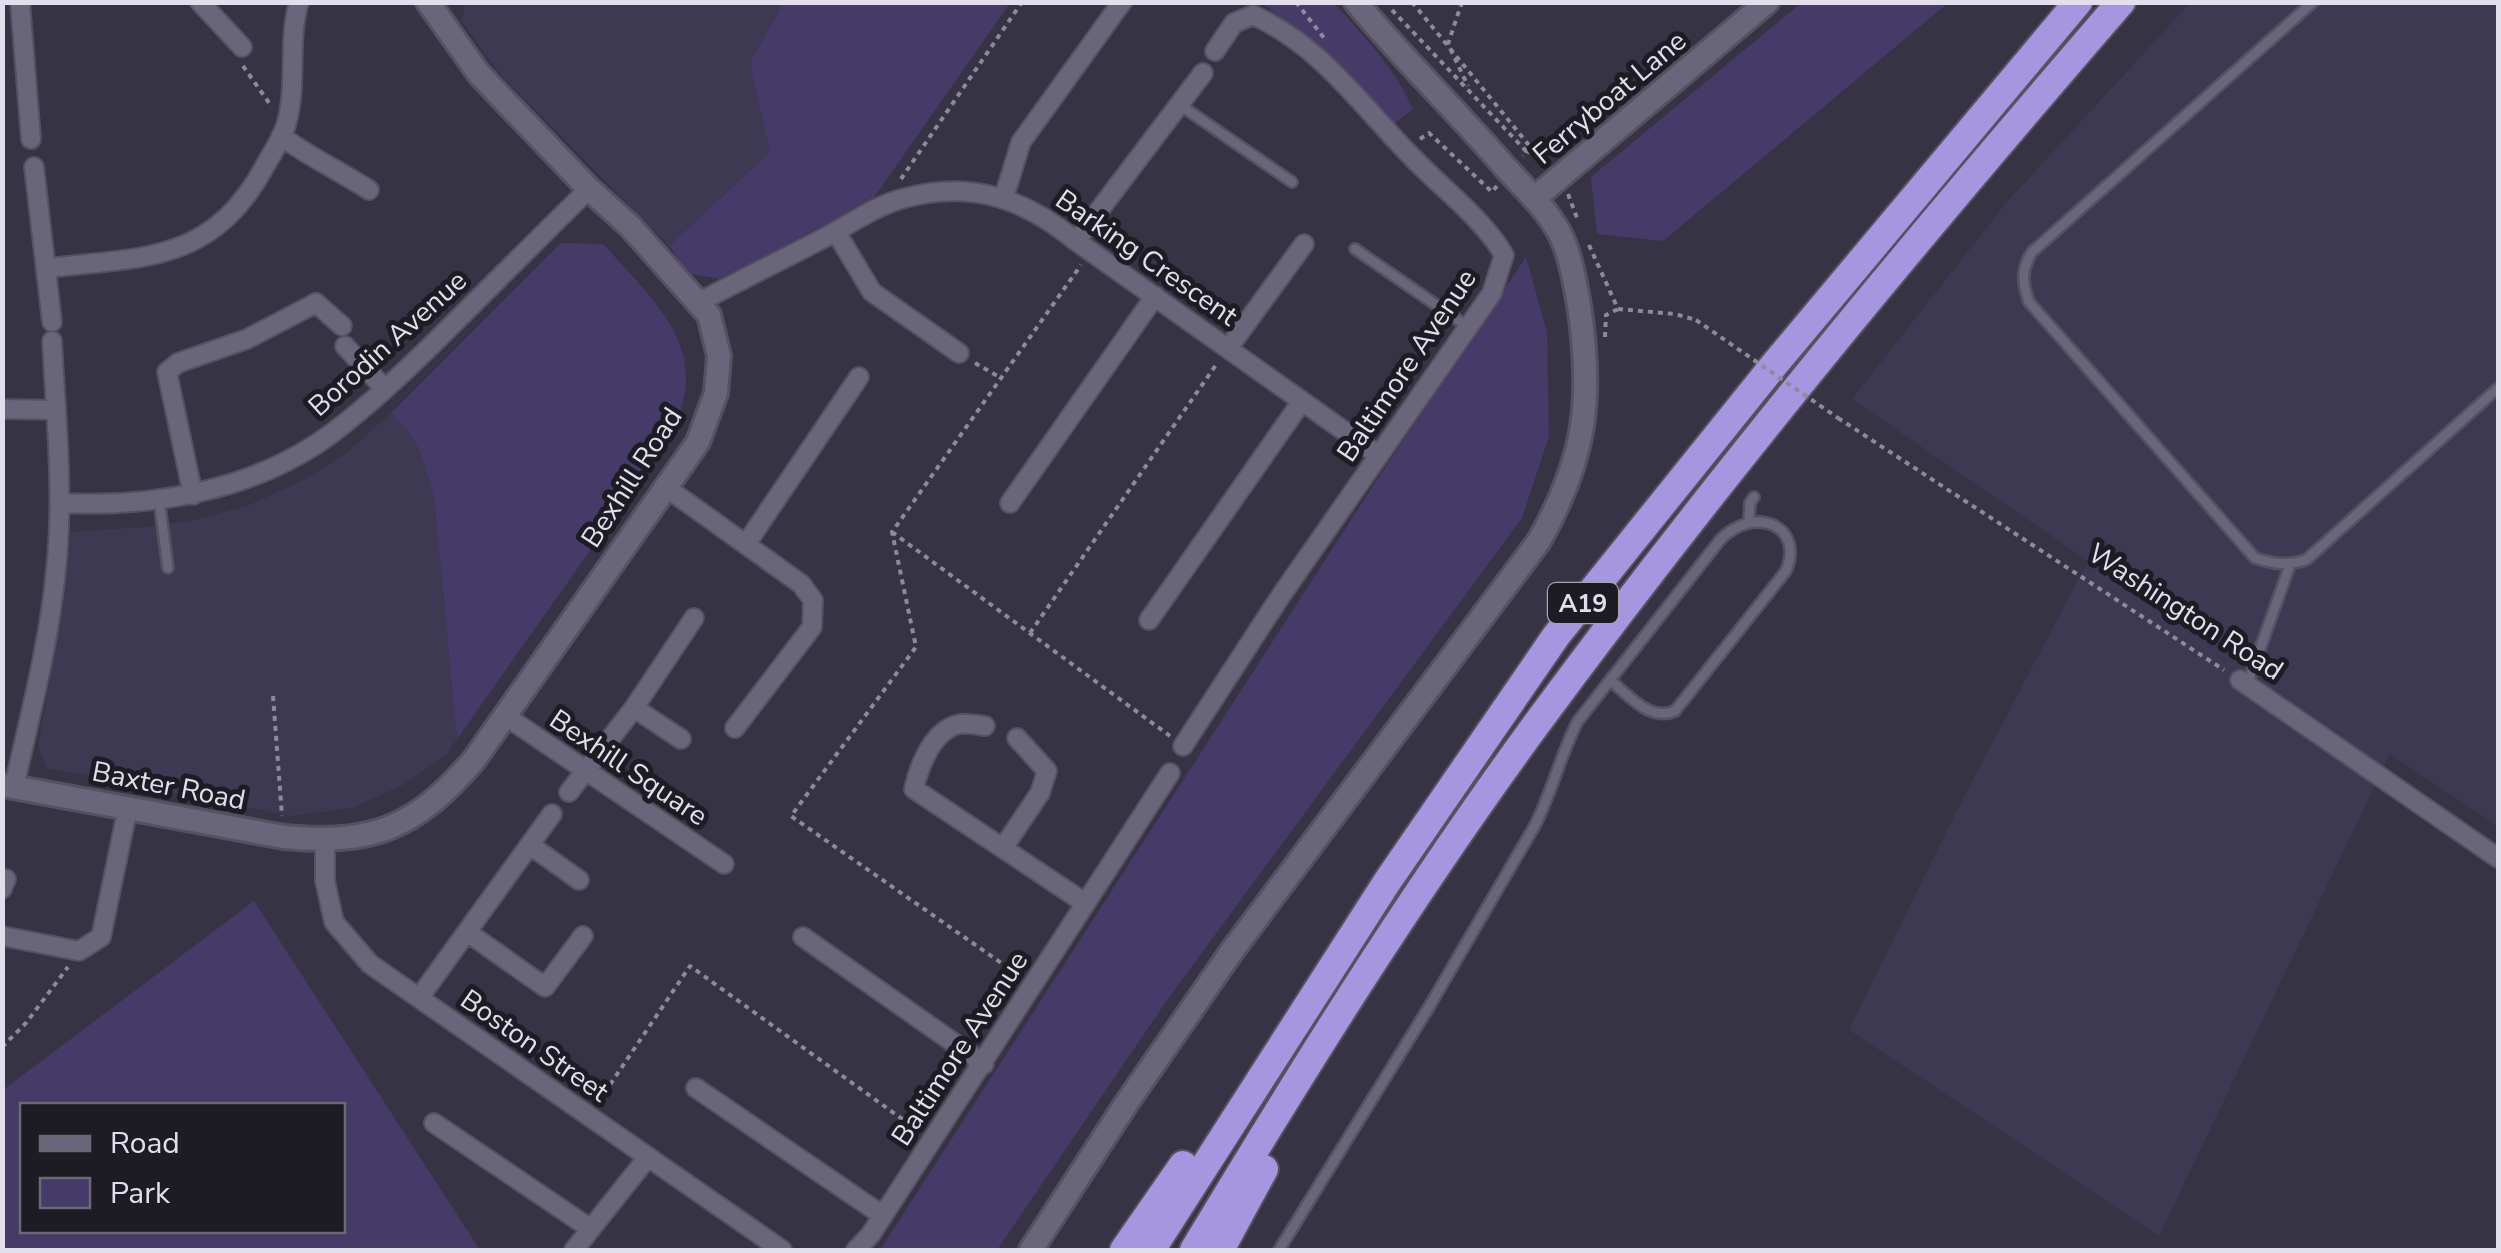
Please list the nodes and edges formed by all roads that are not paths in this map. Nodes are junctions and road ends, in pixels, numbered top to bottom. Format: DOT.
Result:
graph roads {
  1 [pos="200,2"];
  2 [pos="299,2"];
  3 [pos="428,2"];
  4 [pos="1122,2"];
  5 [pos="1356,2"];
  6 [pos="1767,2"];
  7 [pos="2078,2"];
  8 [pos="2121,2"];
  9 [pos="2313,2"];
  10 [pos="14,9"];
  11 [pos="1252,9"];
  12 [pos="242,47"];
  13 [pos="1214,52"];
  14 [pos="1202,73"];
  15 [pos="1180,105"];
  16 [pos="284,131"];
  17 [pos="31,139"];
  18 [pos="34,167"];
  19 [pos="1292,182"];
  20 [pos="588,189"];
  21 [pos="370,190"];
  22 [pos="1004,197"];
  23 [pos="1535,198"];
  24 [pos="836,232"];
  25 [pos="1304,244"];
  26 [pos="1084,246"];
  27 [pos="1355,249"];
  28 [pos="48,268"];
  29 [pos="1155,296"];
  30 [pos="700,302"];
  31 [pos="342,326"];
  32 [pos="1468,327"];
  33 [pos="346,346"];
  34 [pos="1229,347"];
  35 [pos="959,353"];
  36 [pos="859,377"];
  37 [pos="2498,388"];
  38 [pos="385,389"];
  39 [pos="1302,401"];
  40 [pos="2,410"];
  41 [pos="55,410"];
  42 [pos="1378,456"];
  43 [pos="664,486"];
  44 [pos="193,495"];
  45 [pos="1754,497"];
  46 [pos="159,499"];
  47 [pos="1010,502"];
  48 [pos="60,503"];
  49 [pos="1748,520"];
  50 [pos="746,544"];
  51 [pos="2290,566"];
  52 [pos="168,568"];
  53 [pos="694,618"];
  54 [pos="1149,620"];
  55 [pos="1610,680"];
  56 [pos="2243,683"];
  57 [pos="634,708"];
  58 [pos="504,716"];
  59 [pos="985,726"];
  60 [pos="735,728"];
  61 [pos="1016,738"];
  62 [pos="681,739"];
  63 [pos="1184,746"];
  64 [pos="585,771"];
  65 [pos="1170,773"];
  66 [pos="8,786"];
  67 [pos="569,792"];
  68 [pos="128,807"];
  69 [pos="552,814"];
  70 [pos="324,840"];
  71 [pos="530,846"];
  72 [pos="1003,848"];
  73 [pos="2498,858"];
  74 [pos="724,864"];
  75 [pos="579,880"];
  76 [pos="1419,893"];
  77 [pos="1085,902"];
  78 [pos="468,932"];
  79 [pos="2,936"];
  80 [pos="583,936"];
  81 [pos="803,938"];
  82 [pos="1318,988"];
  83 [pos="419,998"];
  84 [pos="984,1064"];
  85 [pos="696,1088"];
  86 [pos="434,1123"];
  87 [pos="648,1157"];
  88 [pos="882,1215"];
  89 [pos="591,1228"];
  90 [pos="574,1250"];
  91 [pos="782,1250"];
  92 [pos="856,1250"];
  93 [pos="1031,1250"];
  94 [pos="1124,1250"];
  95 [pos="1151,1250"];
  96 [pos="1194,1250"];
  97 [pos="1220,1250"];
  98 [pos="1279,1250"];
  1 -- 12 [label="street"];
  2 -- 16 [label="street"];
  3 -- 20 [label="street, Bexhill Road"];
  4 -- 22 [label="street"];
  5 -- 23 [label="street"];
  6 -- 23 [label="street, Ferryboat Lane"];
  7 -- 82 [label="highway, A19"];
  8 -- 76 [label="highway, A19"];
  9 -- 51 [label="lane"];
  10 -- 17 [label="street"];
  11 -- 13 [label="street"];
  11 -- 32 [label="street, Baltimore Avenue"];
  14 -- 15 [label="street"];
  15 -- 19 [label="lane"];
  15 -- 26 [label="street"];
  16 -- 21 [label="street"];
  16 -- 28 [label="street"];
  18 -- 28 [label="street"];
  20 -- 30 [label="street, Bexhill Road"];
  20 -- 38 [label="street, Borodin Avenue"];
  22 -- 24 [label="street, Barking Crescent"];
  22 -- 26 [label="street, Barking Crescent"];
  23 -- 93 [label="street"];
  24 -- 30 [label="street, Barking Crescent"];
  24 -- 35 [label="street"];
  25 -- 34 [label="street"];
  26 -- 29 [label="street, Barking Crescent"];
  27 -- 32 [label="lane"];
  28 -- 41 [label="street"];
  29 -- 34 [label="street, Barking Crescent"];
  29 -- 47 [label="street"];
  30 -- 43 [label="street, Bexhill Road"];
  31 -- 44 [label="street, Borodin Avenue"];
  32 -- 42 [label="street, Baltimore Avenue"];
  33 -- 38 [label="street"];
  34 -- 39 [label="street, Barking Crescent"];
  36 -- 50 [label="street"];
  37 -- 51 [label="lane"];
  38 -- 44 [label="street, Borodin Avenue"];
  39 -- 42 [label="street, Barking Crescent"];
  39 -- 54 [label="street"];
  40 -- 41 [label="street"];
  41 -- 48 [label="street"];
  42 -- 63 [label="street, Baltimore Avenue"];
  43 -- 50 [label="street"];
  43 -- 58 [label="street, Bexhill Road"];
  44 -- 46 [label="street, Borodin Avenue"];
  45 -- 49 [label="lane"];
  46 -- 48 [label="street, Borodin Avenue"];
  46 -- 52 [label="lane"];
  48 -- 66 [label="street"];
  49 -- 55 [label="lane"];
  49 -- 55 [label="lane"];
  50 -- 60 [label="street"];
  51 -- 56 [label="lane"];
  53 -- 57 [label="street"];
  55 -- 98 [label="lane"];
  56 -- 73 [label="street, Washington Road"];
  57 -- 62 [label="street"];
  57 -- 64 [label="street"];
  58 -- 64 [label="street, Bexhill Square"];
  58 -- 70 [label="street, Bexhill Road"];
  59 -- 72 [label="street"];
  61 -- 72 [label="street"];
  64 -- 67 [label="street"];
  64 -- 74 [label="street, Bexhill Square"];
  65 -- 77 [label="street, Baltimore Avenue"];
  66 -- 68 [label="street, Baxter Road"];
  68 -- 70 [label="street, Baxter Road"];
  68 -- 79 [label="street"];
  69 -- 71 [label="street"];
  70 -- 83 [label="street, Boston Street"];
  71 -- 75 [label="street"];
  71 -- 78 [label="street"];
  72 -- 77 [label="street"];
  76 -- 96 [label="highway, A19"];
  76 -- 97 [label="highway"];
  77 -- 84 [label="street, Baltimore Avenue"];
  78 -- 80 [label="street"];
  78 -- 83 [label="street"];
  81 -- 84 [label="street"];
  82 -- 94 [label="highway"];
  82 -- 95 [label="highway, A19"];
  83 -- 87 [label="street, Boston Street"];
  84 -- 88 [label="street, Baltimore Avenue"];
  85 -- 88 [label="street"];
  86 -- 89 [label="street"];
  87 -- 89 [label="street"];
  87 -- 91 [label="street, Boston Street"];
  88 -- 92 [label="street, Baltimore Avenue"];
  89 -- 90 [label="street"];
}
